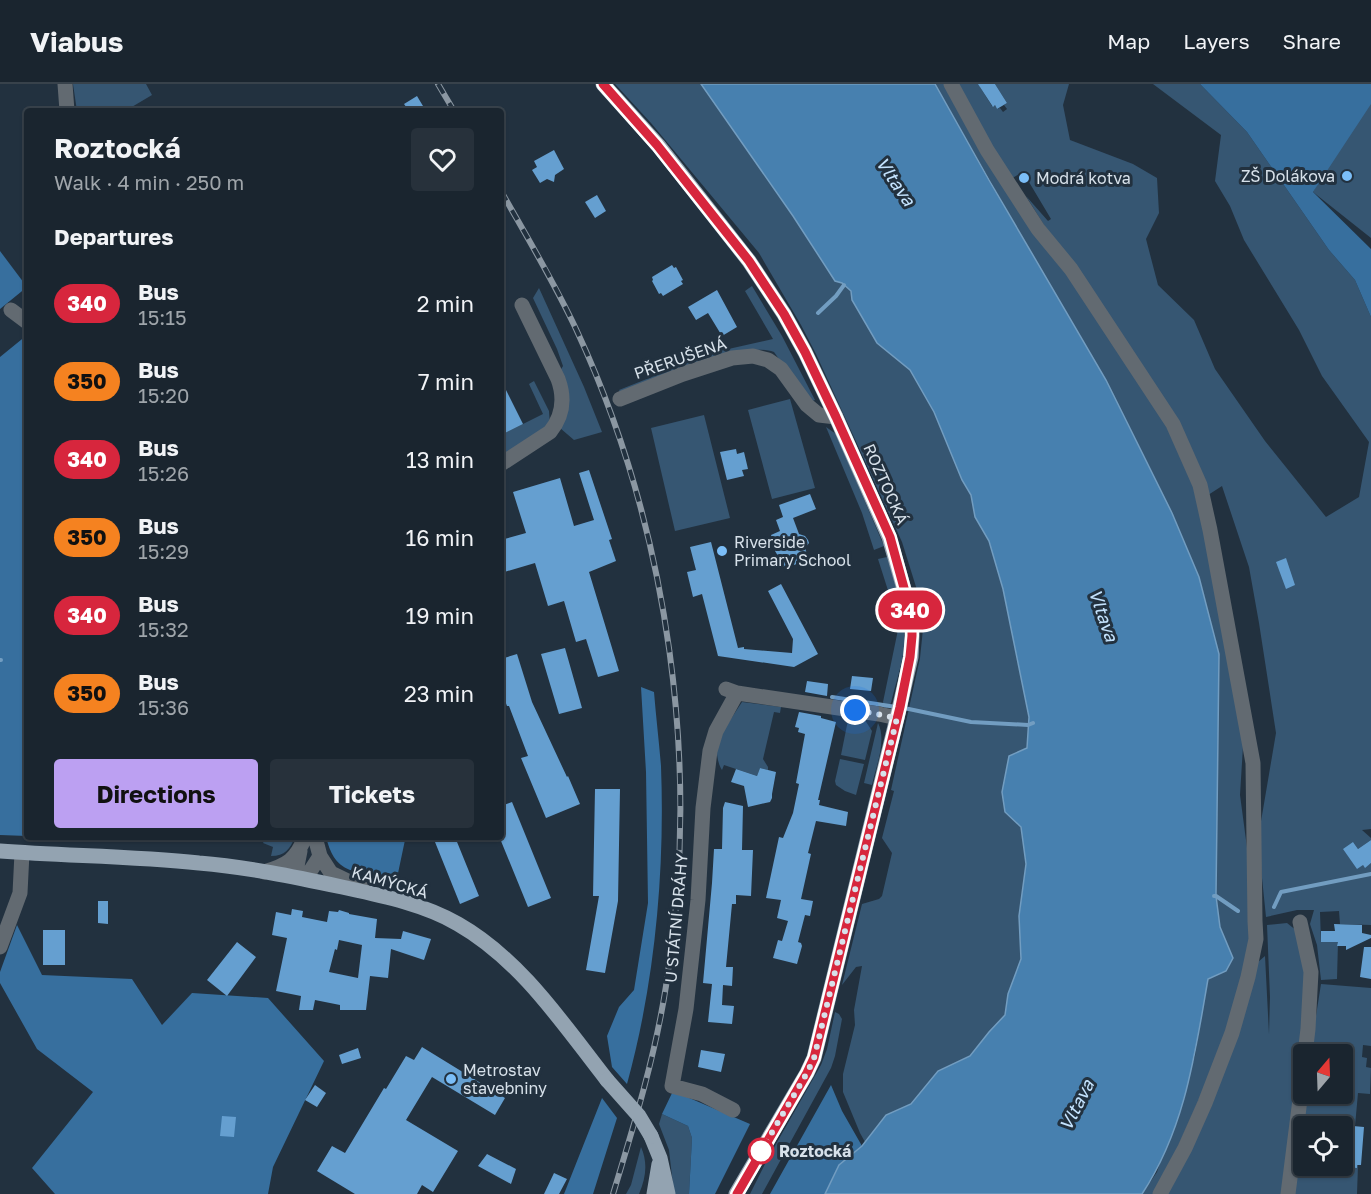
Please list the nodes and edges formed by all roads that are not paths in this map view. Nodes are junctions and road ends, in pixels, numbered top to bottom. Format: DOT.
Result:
graph roads {
  1 [pos="65,84"];
  2 [pos="603,84"];
  3 [pos="951,84"];
  4 [pos="67,108"];
  5 [pos="522,305"];
  6 [pos="11,310"];
  7 [pos="24,320"];
  8 [pos="620,399"];
  9 [pos="836,417"];
  10 [pos="504,462"];
  11 [pos="897,718"];
  12 [pos="316,840"];
  13 [pos="302,844"];
  14 [pos="0,851"];
  15 [pos="22,853"];
  16 [pos="320,856"];
  17 [pos="264,872"];
  18 [pos="301,878"];
  19 [pos="373,893"];
  20 [pos="1300,922"];
  21 [pos="0,947"];
  22 [pos="1306,1044"];
  23 [pos="1299,1104"];
  24 [pos="733,1110"];
  25 [pos="660,1158"];
  26 [pos="654,1194"];
  27 [pos="668,1194"];
  28 [pos="736,1194"];
  29 [pos="1160,1194"];
  30 [pos="1288,1194"];
  1 -- 4 [label="street"];
  2 -- 9 [label="main road, ROZTOCKÁ"];
  3 -- 29 [label="street"];
  5 -- 10 [label="street"];
  6 -- 7 [label="street"];
  8 -- 9 [label="street, PŘERUŠENÁ"];
  9 -- 11 [label="main road, ROZTOCKÁ"];
  11 -- 24 [label="street, U STÁTNÍ DRÁHY"];
  11 -- 28 [label="main road, ROZTOCKÁ"];
  12 -- 16 [label="street"];
  13 -- 17 [label="street"];
  13 -- 18 [label="street"];
  14 -- 15 [label="main road, KAMÝCKÁ"];
  15 -- 17 [label="main road, KAMÝCKÁ"];
  15 -- 21 [label="street"];
  16 -- 18 [label="street"];
  16 -- 19 [label="street"];
  17 -- 18 [label="main road, KAMÝCKÁ"];
  18 -- 19 [label="main road, KAMÝCKÁ"];
  19 -- 25 [label="main road, KAMÝCKÁ, bridge"];
  20 -- 22 [label="street"];
  23 -- 30 [label="street"];
  25 -- 26 [label="main road"];
  25 -- 27 [label="main road, KAMÝCKÁ"];
}
